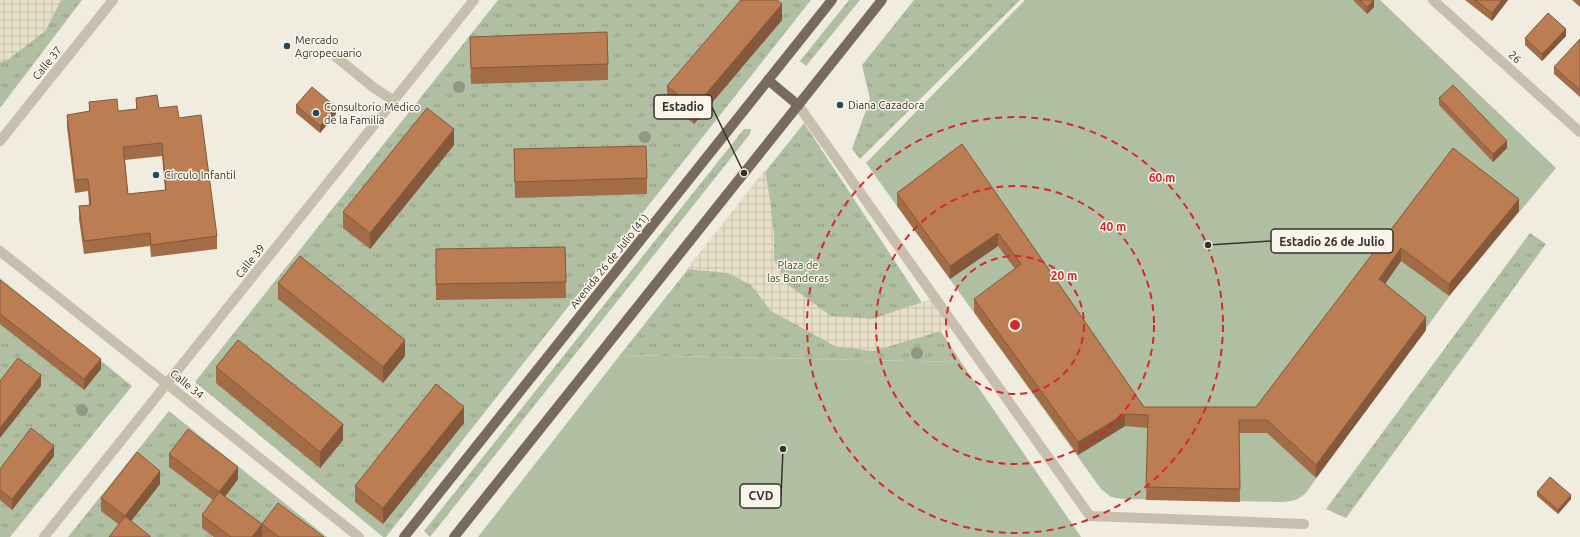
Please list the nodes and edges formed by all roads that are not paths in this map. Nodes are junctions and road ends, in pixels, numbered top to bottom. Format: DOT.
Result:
graph roads {
  1 [pos="113,0"];
  2 [pos="474,0"];
  3 [pos="832,0"];
  4 [pos="882,0"];
  5 [pos="1433,0"];
  6 [pos="336,57"];
  7 [pos="768,80"];
  8 [pos="394,100"];
  9 [pos="798,105"];
  10 [pos="1580,132"];
  11 [pos="0,141"];
  12 [pos="0,251"];
  13 [pos="167,384"];
  14 [pos="1304,524"];
  15 [pos="44,537"];
  16 [pos="359,537"];
  17 [pos="404,537"];
  18 [pos="454,537"];
  1 -- 11 [label="street, Calle 37"];
  2 -- 8 [label="street, Calle 39"];
  3 -- 7 [label="main road, Avenida 26 de Julio (41)"];
  4 -- 9 [label="main road"];
  5 -- 10 [label="street, 26"];
  6 -- 8 [label="street"];
  7 -- 9 [label="main road"];
  7 -- 17 [label="main road, Avenida 26 de Julio (41)"];
  8 -- 13 [label="street, Calle 39"];
  9 -- 14 [label="street"];
  9 -- 18 [label="main road"];
  12 -- 13 [label="street, Calle 34"];
  13 -- 15 [label="street, Calle 39"];
  13 -- 16 [label="street, Calle 34"];
}
